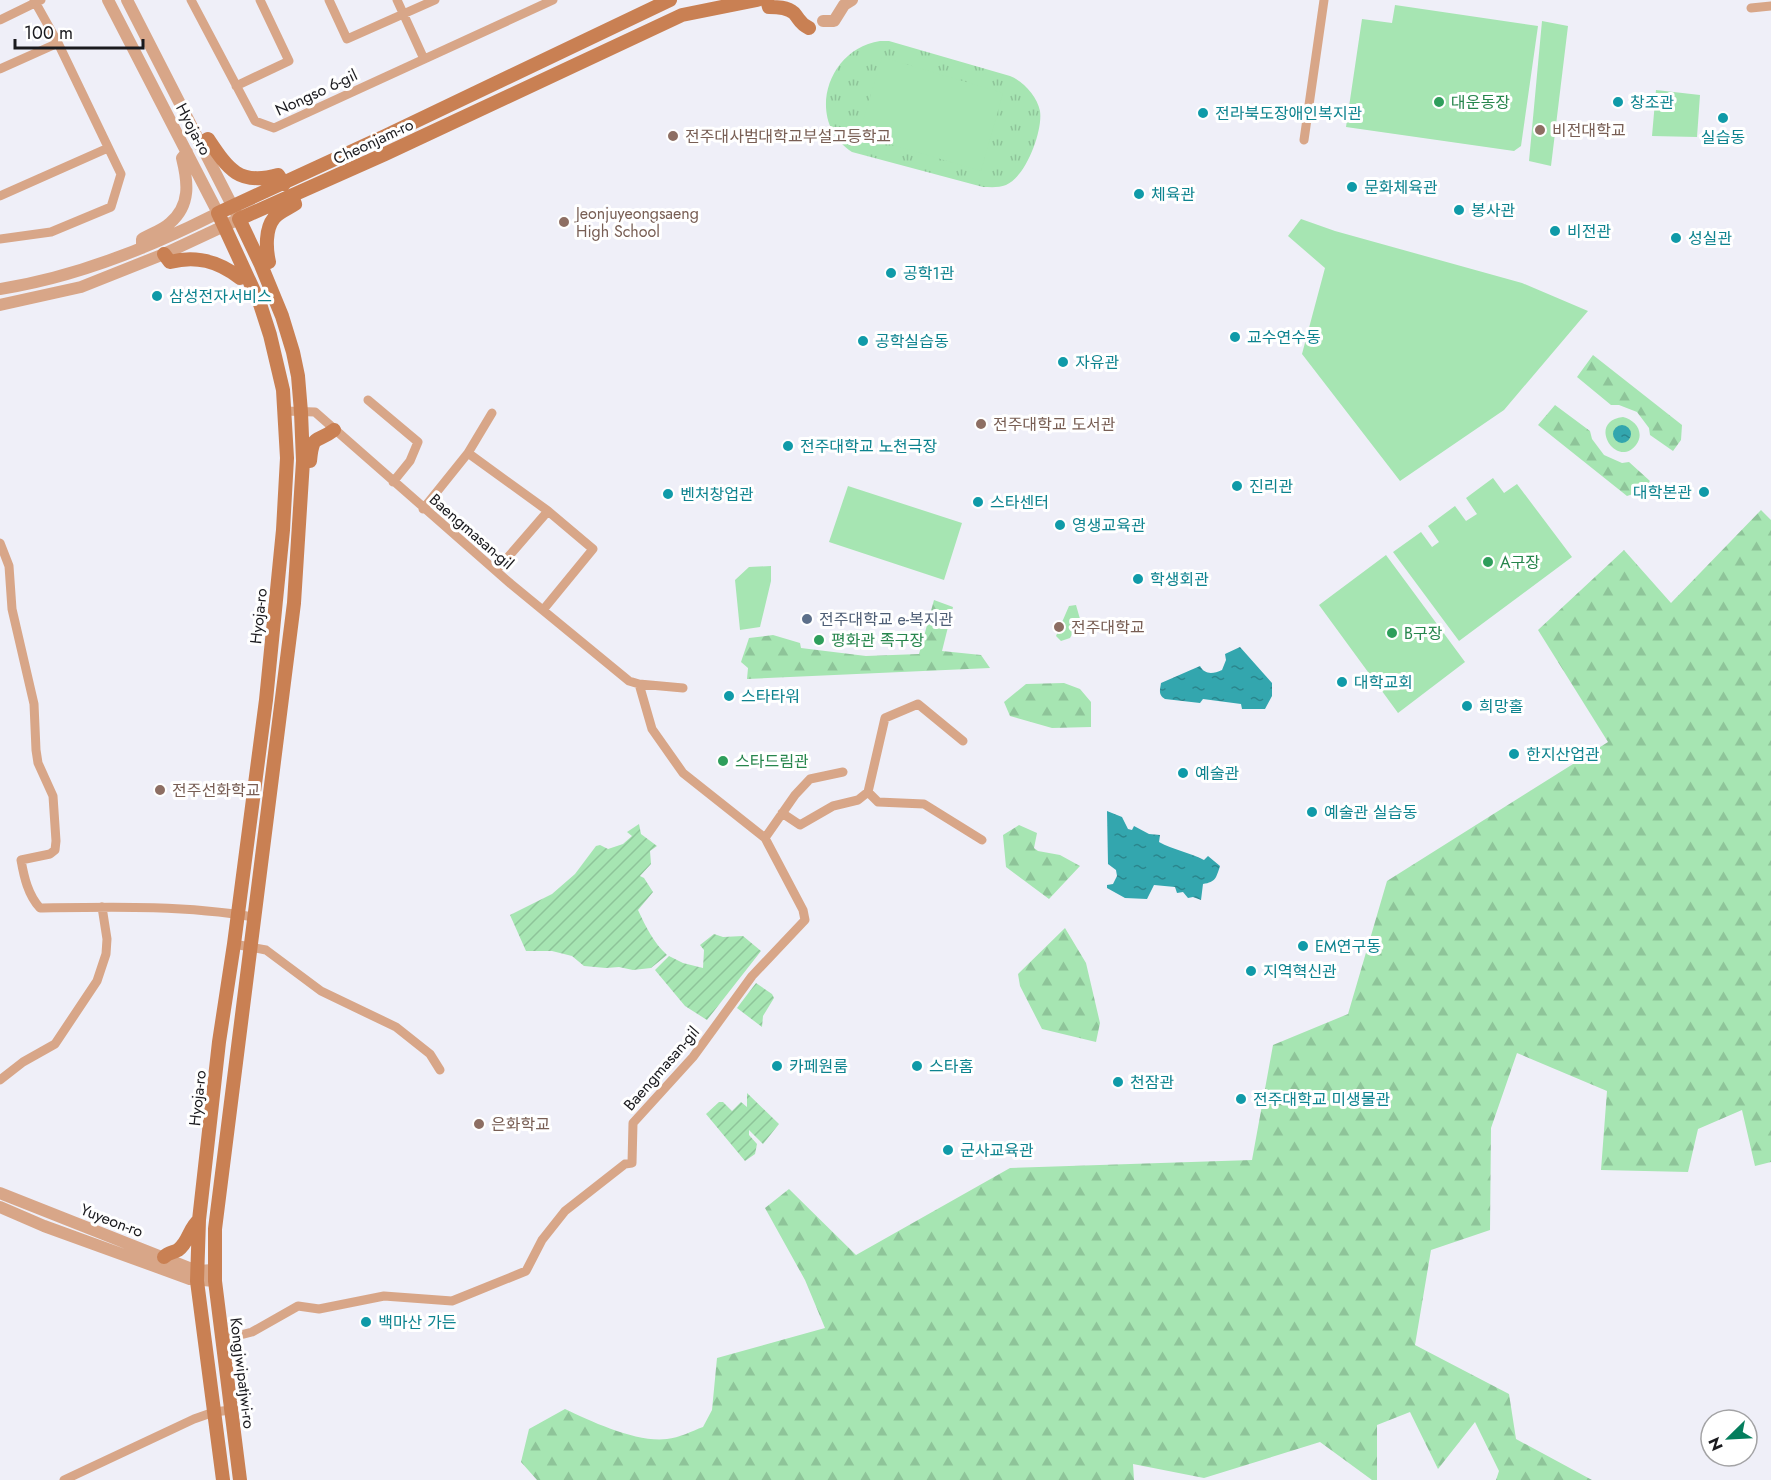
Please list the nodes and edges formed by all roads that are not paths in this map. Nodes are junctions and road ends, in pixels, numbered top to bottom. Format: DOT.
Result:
graph roads {
  1 [pos="108,0"];
  2 [pos="127,0"];
  3 [pos="191,0"];
  4 [pos="260,0"];
  5 [pos="329,0"];
  6 [pos="397,0"];
  7 [pos="435,0"];
  8 [pos="553,0"];
  9 [pos="670,0"];
  10 [pos="757,0"];
  11 [pos="767,0"];
  12 [pos="852,0"];
  13 [pos="1323,0"];
  14 [pos="37,1"];
  15 [pos="1771,6"];
  16 [pos="1751,8"];
  17 [pos="404,14"];
  18 [pos="0,20"];
  19 [pos="823,21"];
  20 [pos="809,28"];
  21 [pos="58,43"];
  22 [pos="424,59"];
  23 [pos="0,69"];
  24 [pos="236,86"];
  25 [pos="1304,140"];
  26 [pos="200,144"];
  27 [pos="108,148"];
  28 [pos="187,152"];
  29 [pos="284,184"];
  30 [pos="0,196"];
  31 [pos="292,196"];
  32 [pos="233,206"];
  33 [pos="218,213"];
  34 [pos="239,219"];
  35 [pos="225,226"];
  36 [pos="0,239"];
  37 [pos="142,248"];
  38 [pos="164,254"];
  39 [pos="261,265"];
  40 [pos="246,275"];
  41 [pos="0,289"];
  42 [pos="0,305"];
  43 [pos="368,400"];
  44 [pos="285,411"];
  45 [pos="302,412"];
  46 [pos="492,413"];
  47 [pos="334,430"];
  48 [pos="468,453"];
  49 [pos="303,460"];
  50 [pos="393,482"];
  51 [pos="423,509"];
  52 [pos="548,511"];
  53 [pos="0,543"];
  54 [pos="496,571"];
  55 [pos="543,610"];
  56 [pos="639,684"];
  57 [pos="683,688"];
  58 [pos="963,741"];
  59 [pos="843,772"];
  60 [pos="868,792"];
  61 [pos="782,813"];
  62 [pos="765,838"];
  63 [pos="982,840"];
  64 [pos="102,907"];
  65 [pos="238,914"];
  66 [pos="253,917"];
  67 [pos="234,944"];
  68 [pos="250,945"];
  69 [pos="440,1070"];
  70 [pos="0,1080"];
  71 [pos="0,1193"];
  72 [pos="0,1207"];
  73 [pos="199,1220"];
  74 [pos="57,1224"];
  75 [pos="164,1257"];
  76 [pos="206,1277"];
  77 [pos="221,1340"];
  78 [pos="224,1358"];
  79 [pos="231,1410"];
  80 [pos="214,1412"];
  81 [pos="64,1480"];
  82 [pos="223,1480"];
  83 [pos="240,1480"];
  1 -- 28 [label="street, Hyoja-ro"];
  2 -- 26 [label="street, Hyoja-ro"];
  3 -- 24 [label="street, Nongso 6-gil"];
  4 -- 24 [label="street"];
  5 -- 17 [label="street"];
  6 -- 17 [label="street"];
  7 -- 17 [label="street"];
  8 -- 22 [label="street, Nongso 6-gil"];
  9 -- 29 [label="main road, Cheonjam-ro"];
  10 -- 31 [label="main road, Cheonjam-ro"];
  11 -- 20 [label="main road"];
  12 -- 19 [label="street"];
  13 -- 25 [label="street"];
  14 -- 18 [label="street"];
  14 -- 21 [label="street"];
  15 -- 16 [label="street"];
  17 -- 22 [label="street"];
  21 -- 23 [label="street"];
  21 -- 27 [label="street"];
  22 -- 24 [label="street, Nongso 6-gil"];
  26 -- 29 [label="main road"];
  26 -- 32 [label="street, Hyoja-ro"];
  27 -- 30 [label="street"];
  27 -- 36 [label="street"];
  28 -- 33 [label="street, Hyoja-ro"];
  28 -- 37 [label="street"];
  29 -- 32 [label="main road, Cheonjam-ro"];
  31 -- 34 [label="main road, Cheonjam-ro"];
  31 -- 39 [label="main road"];
  32 -- 33 [label="main road, Cheonjam-ro"];
  32 -- 34 [label="street, Hyoja-ro"];
  33 -- 35 [label="main road, Hyoja-ro"];
  33 -- 37 [label="street, Cheonjam-ro"];
  34 -- 35 [label="street, Cheonjam-ro"];
  34 -- 39 [label="main road, Hyoja-ro"];
  35 -- 38 [label="street, Cheonjam-ro"];
  35 -- 40 [label="main road, Hyoja-ro"];
  37 -- 41 [label="street, Cheonjam-ro"];
  38 -- 40 [label="main road"];
  38 -- 42 [label="street, Cheonjam-ro"];
  39 -- 45 [label="main road, Hyoja-ro"];
  40 -- 44 [label="main road, Hyoja-ro"];
  43 -- 50 [label="street"];
  44 -- 45 [label="street, Baengmasan-gil"];
  44 -- 65 [label="main road, Hyoja-ro"];
  45 -- 47 [label="street, Baengmasan-gil"];
  45 -- 49 [label="main road, Hyoja-ro"];
  46 -- 48 [label="street"];
  47 -- 49 [label="main road"];
  47 -- 50 [label="street, Baengmasan-gil"];
  48 -- 51 [label="street"];
  48 -- 52 [label="street"];
  49 -- 66 [label="main road, Hyoja-ro"];
  50 -- 51 [label="street, Baengmasan-gil"];
  51 -- 54 [label="street, Baengmasan-gil"];
  52 -- 54 [label="street"];
  52 -- 55 [label="street"];
  53 -- 64 [label="street"];
  54 -- 55 [label="street, Baengmasan-gil"];
  55 -- 56 [label="street, Baengmasan-gil"];
  56 -- 57 [label="street, Baengmasan-gil"];
  56 -- 62 [label="street, Baengmasan-gil"];
  58 -- 60 [label="street"];
  59 -- 61 [label="street"];
  60 -- 61 [label="street"];
  60 -- 63 [label="street"];
  61 -- 62 [label="street"];
  62 -- 77 [label="street, Baengmasan-gil"];
  64 -- 65 [label="street"];
  64 -- 70 [label="street"];
  65 -- 66 [label="street"];
  65 -- 67 [label="main road, Hyoja-ro"];
  66 -- 68 [label="main road, Hyoja-ro"];
  67 -- 68 [label="street"];
  67 -- 73 [label="main road, Hyoja-ro"];
  68 -- 69 [label="street"];
  68 -- 76 [label="main road, Hyoja-ro"];
  71 -- 74 [label="street, Yuyeon-ro"];
  72 -- 74 [label="street, Yuyeon-ro"];
  73 -- 75 [label="main road"];
  73 -- 76 [label="main road, Hyoja-ro"];
  74 -- 75 [label="street, Yuyeon-ro"];
  74 -- 76 [label="street, Yuyeon-ro"];
  75 -- 76 [label="street, Yuyeon-ro"];
  76 -- 77 [label="main road, Kongjwipatjwi-ro"];
  76 -- 78 [label="main road"];
  76 -- 80 [label="main road, Kongjwipatjwi-ro"];
  77 -- 78 [label="main road, Kongjwipatjwi-ro"];
  78 -- 79 [label="main road, Kongjwipatjwi-ro"];
  79 -- 80 [label="street"];
  79 -- 83 [label="main road, Kongjwipatjwi-ro"];
  80 -- 81 [label="street"];
  80 -- 82 [label="main road, Kongjwipatjwi-ro"];
}
